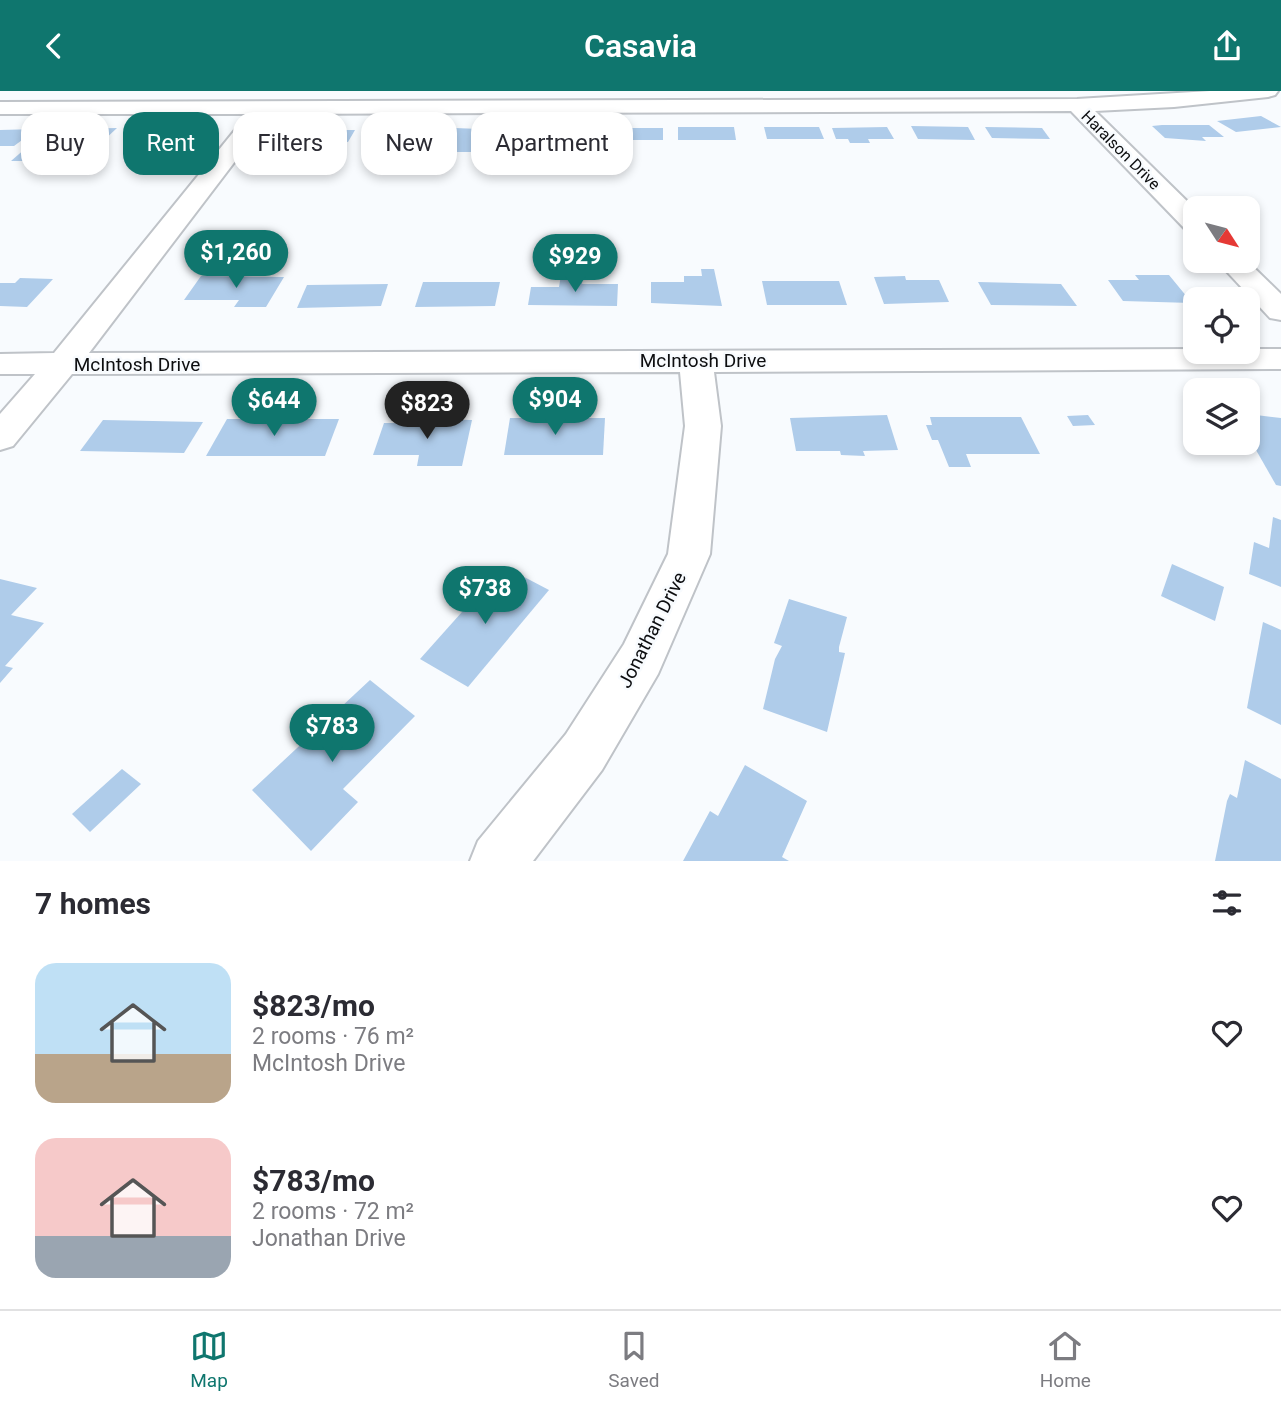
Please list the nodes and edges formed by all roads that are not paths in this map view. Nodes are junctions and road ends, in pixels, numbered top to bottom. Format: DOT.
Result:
graph roads {
  1 [pos="1268,91"];
  2 [pos="791,99"];
  3 [pos="1077,105"];
  4 [pos="265,107"];
  5 [pos="0,108"];
  6 [pos="1183,212"];
  7 [pos="1243,273"];
  8 [pos="1281,311"];
  9 [pos="1281,359"];
  10 [pos="696,360"];
  11 [pos="0,364"];
  12 [pos="63,364"];
  13 [pos="0,437"];
  14 [pos="498,861"];
  1 -- 3 [label="street"];
  2 -- 3 [label="street"];
  2 -- 4 [label="street"];
  3 -- 6 [label="street, Haralson Drive"];
  4 -- 5 [label="street"];
  4 -- 12 [label="street"];
  7 -- 8 [label="street"];
  9 -- 10 [label="street, McIntosh Drive"];
  10 -- 12 [label="street, McIntosh Drive"];
  10 -- 14 [label="street, Jonathan Drive"];
  11 -- 12 [label="street, McIntosh Drive"];
  12 -- 13 [label="street"];
}
